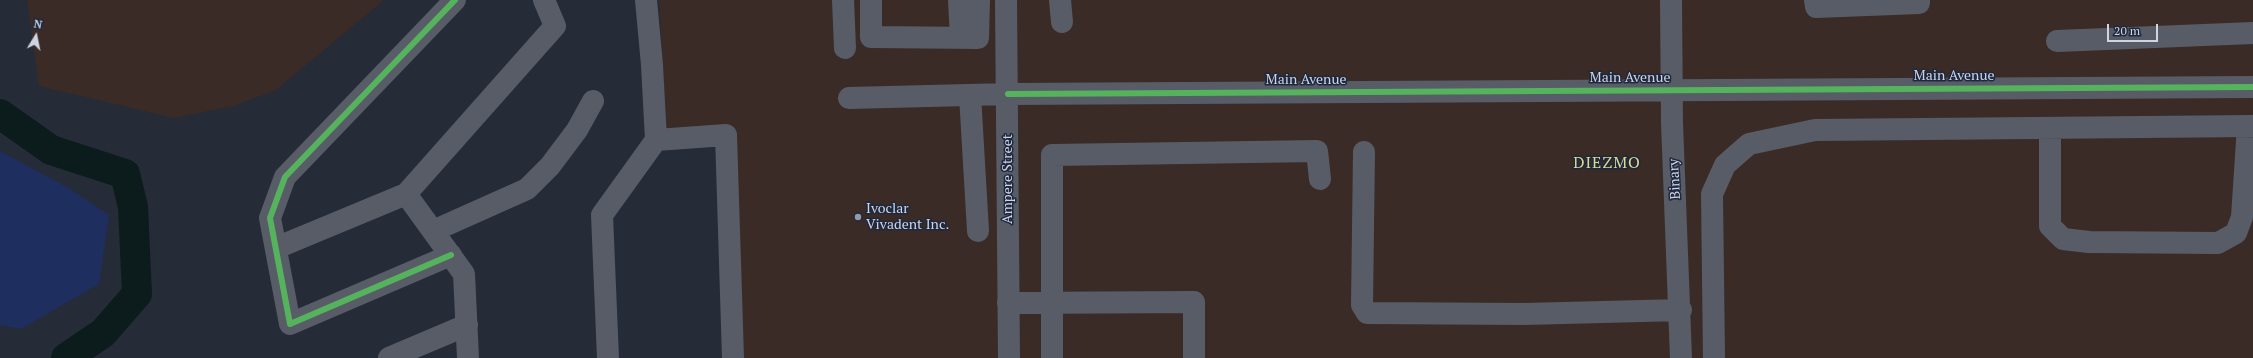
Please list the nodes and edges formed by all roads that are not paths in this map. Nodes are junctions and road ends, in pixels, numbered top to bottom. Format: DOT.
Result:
graph roads {
  1 [pos="454,0"];
  2 [pos="544,0"];
  3 [pos="646,0"];
  4 [pos="843,0"];
  5 [pos="871,0"];
  6 [pos="959,0"];
  7 [pos="979,0"];
  8 [pos="1006,0"];
  9 [pos="1060,0"];
  10 [pos="1671,0"];
  11 [pos="1815,0"];
  12 [pos="1919,0"];
  13 [pos="1062,22"];
  14 [pos="2253,33"];
  15 [pos="961,38"];
  16 [pos="2057,41"];
  17 [pos="844,48"];
  18 [pos="2253,87"];
  19 [pos="1671,90"];
  20 [pos="1008,94"];
  21 [pos="970,95"];
  22 [pos="849,98"];
  23 [pos="593,101"];
  24 [pos="2250,126"];
  25 [pos="2050,128"];
  26 [pos="656,140"];
  27 [pos="1364,152"];
  28 [pos="1320,179"];
  29 [pos="406,194"];
  30 [pos="433,231"];
  31 [pos="978,231"];
  32 [pos="276,248"];
  33 [pos="451,255"];
  34 [pos="1052,302"];
  35 [pos="1008,303"];
  36 [pos="1681,310"];
  37 [pos="467,326"];
  38 [pos="389,358"];
  39 [pos="468,358"];
  40 [pos="608,358"];
  41 [pos="733,358"];
  42 [pos="1009,358"];
  43 [pos="1052,358"];
  44 [pos="1194,358"];
  45 [pos="1681,358"];
  46 [pos="1714,358"];
  1 -- 32 [label="street"];
  2 -- 29 [label="street"];
  3 -- 26 [label="street"];
  4 -- 17 [label="street"];
  5 -- 15 [label="street"];
  6 -- 15 [label="street"];
  7 -- 15 [label="street"];
  8 -- 20 [label="street, Ampere Street"];
  9 -- 13 [label="street"];
  10 -- 19 [label="street, Binary"];
  11 -- 12 [label="street"];
  14 -- 16 [label="street"];
  18 -- 19 [label="street, Main Avenue"];
  19 -- 20 [label="street, Main Avenue"];
  19 -- 36 [label="street, Binary"];
  20 -- 21 [label="street, Main Avenue"];
  20 -- 35 [label="street, Ampere Street"];
  21 -- 22 [label="street, Main Avenue"];
  21 -- 31 [label="street"];
  23 -- 30 [label="street"];
  24 -- 25 [label="street"];
  24 -- 25 [label="street"];
  25 -- 46 [label="street"];
  26 -- 40 [label="street"];
  26 -- 41 [label="street"];
  27 -- 36 [label="street"];
  28 -- 34 [label="street"];
  29 -- 30 [label="street"];
  29 -- 32 [label="street"];
  30 -- 33 [label="street"];
  32 -- 33 [label="street"];
  33 -- 37 [label="street"];
  34 -- 35 [label="street"];
  34 -- 43 [label="street"];
  34 -- 44 [label="street"];
  35 -- 42 [label="street, Ampere Street"];
  36 -- 45 [label="street, Binary"];
  37 -- 38 [label="street"];
  37 -- 39 [label="street"];
}
